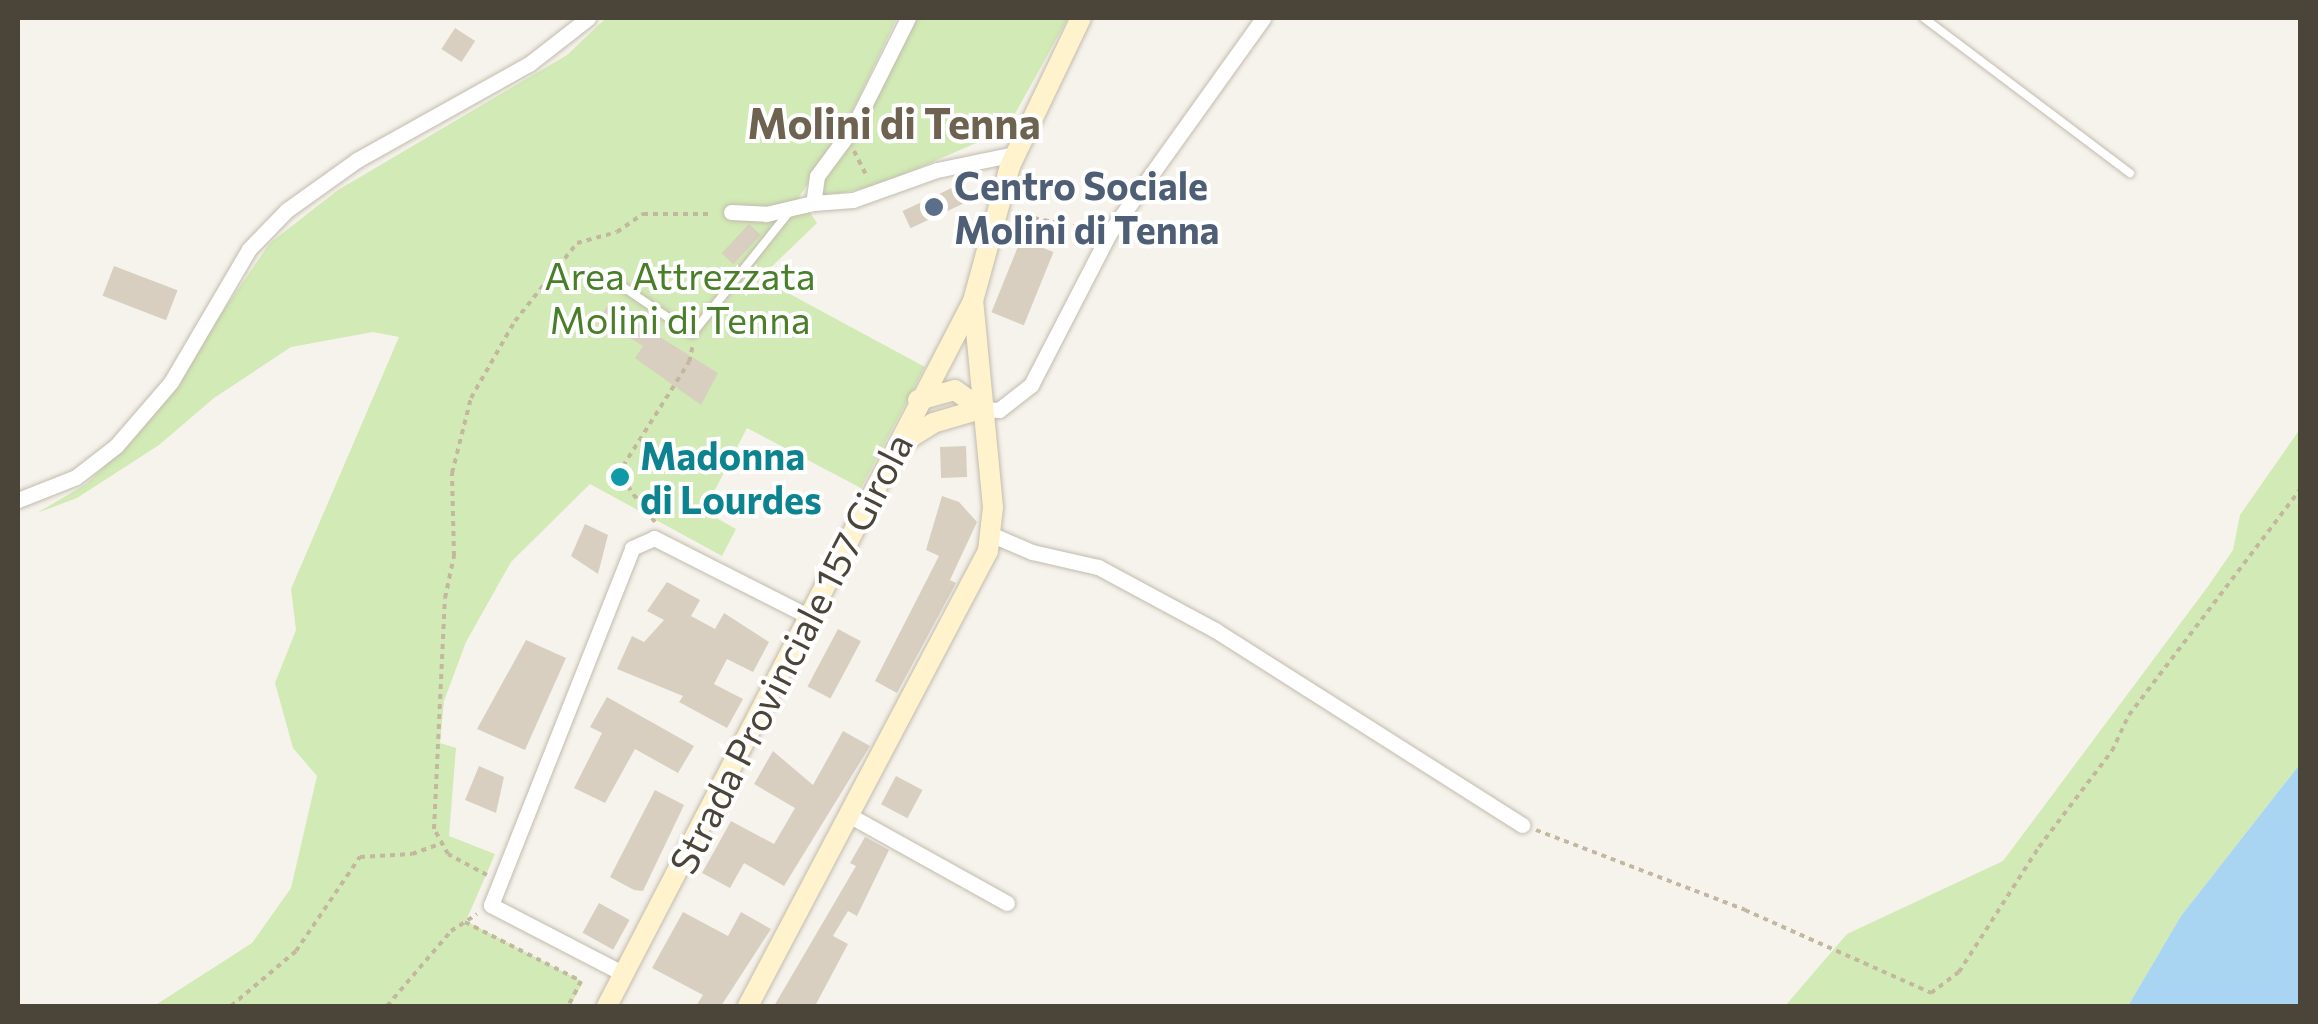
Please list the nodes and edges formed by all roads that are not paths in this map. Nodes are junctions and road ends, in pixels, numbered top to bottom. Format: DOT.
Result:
graph roads {
  1 [pos="588,18"];
  2 [pos="908,18"];
  3 [pos="1081,18"];
  4 [pos="1262,18"];
  5 [pos="1924,18"];
  6 [pos="1015,154"];
  7 [pos="2130,172"];
  8 [pos="813,202"];
  9 [pos="790,211"];
  10 [pos="731,212"];
  11 [pos="610,278"];
  12 [pos="972,301"];
  13 [pos="918,400"];
  14 [pos="981,409"];
  15 [pos="903,442"];
  16 [pos="18,500"];
  17 [pos="990,534"];
  18 [pos="810,617"];
  19 [pos="848,814"];
  20 [pos="1522,825"];
  21 [pos="1007,902"];
  22 [pos="624,974"];
  23 [pos="607,1006"];
  24 [pos="748,1006"];
  1 -- 16 [label="street"];
  2 -- 8 [label="street"];
  3 -- 6 [label="main road, Strada Provinciale 157 Girola"];
  4 -- 14 [label="street"];
  5 -- 7 [label="lane"];
  6 -- 8 [label="street"];
  6 -- 12 [label="main road, Strada Provinciale 157 Girola"];
  8 -- 9 [label="street"];
  9 -- 10 [label="street"];
  9 -- 11 [label="lane"];
  12 -- 13 [label="main road, Strada Provinciale 157 Girola"];
  12 -- 14 [label="main road, Strada Provinciale 157 Girola"];
  13 -- 14 [label="main road"];
  13 -- 15 [label="main road, Strada Provinciale 157 Girola"];
  14 -- 15 [label="main road"];
  14 -- 17 [label="main road, Strada Provinciale 157 Girola"];
  15 -- 18 [label="main road, Strada Provinciale 157 Girola"];
  17 -- 19 [label="main road, Strada Provinciale 157 Girola"];
  17 -- 20 [label="street"];
  18 -- 22 [label="main road, Strada Provinciale 157 Girola"];
  18 -- 22 [label="street"];
  19 -- 21 [label="street"];
  19 -- 24 [label="main road, Strada Provinciale 157 Girola"];
  22 -- 23 [label="main road, Strada Provinciale 157 Girola"];
}
